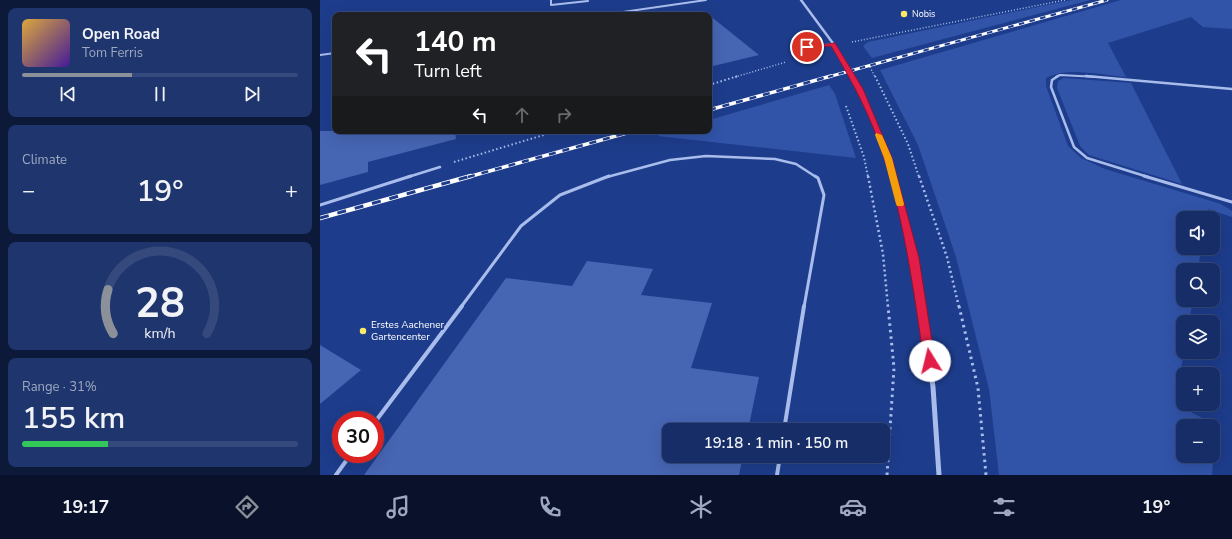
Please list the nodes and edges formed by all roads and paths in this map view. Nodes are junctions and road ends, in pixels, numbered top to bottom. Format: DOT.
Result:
graph roads {
  1 [pos="551,0"];
  2 [pos="706,0"];
  3 [pos="801,0"];
  4 [pos="1065,0"];
  5 [pos="588,1"];
  6 [pos="623,12"];
  7 [pos="833,44"];
  8 [pos="795,48"];
  9 [pos="855,48"];
  10 [pos="332,53"];
  11 [pos="320,55"];
  12 [pos="791,60"];
  13 [pos="868,65"];
  14 [pos="712,84"];
  15 [pos="1232,89"];
  16 [pos="843,100"];
  17 [pos="547,134"];
  18 [pos="440,167"];
  19 [pos="1232,202"];
  20 [pos="320,205"];
  21 [pos="383,411"];
  22 [pos="785,423"];
  23 [pos="345,463"];
  24 [pos="779,463"];
  25 [pos="336,475"];
  26 [pos="777,475"];
  27 [pos="887,475"];
  28 [pos="939,475"];
  29 [pos="986,475"];
  1 -- 5 [label="lane"];
  2 -- 6 [label="lane"];
  3 -- 7 [label="street"];
  4 -- 9 [label="path"];
  7 -- 8 [label="lane"];
  7 -- 28 [label="street"];
  10 -- 11 [label="lane"];
  12 -- 14 [label="path"];
  13 -- 29 [label="path"];
  15 -- 19 [label="lane"];
  16 -- 27 [label="path"];
  17 -- 18 [label="path"];
  18 -- 20 [label="lane"];
  21 -- 22 [label="lane"];
  23 -- 25 [label="lane"];
  24 -- 26 [label="lane"];
}
